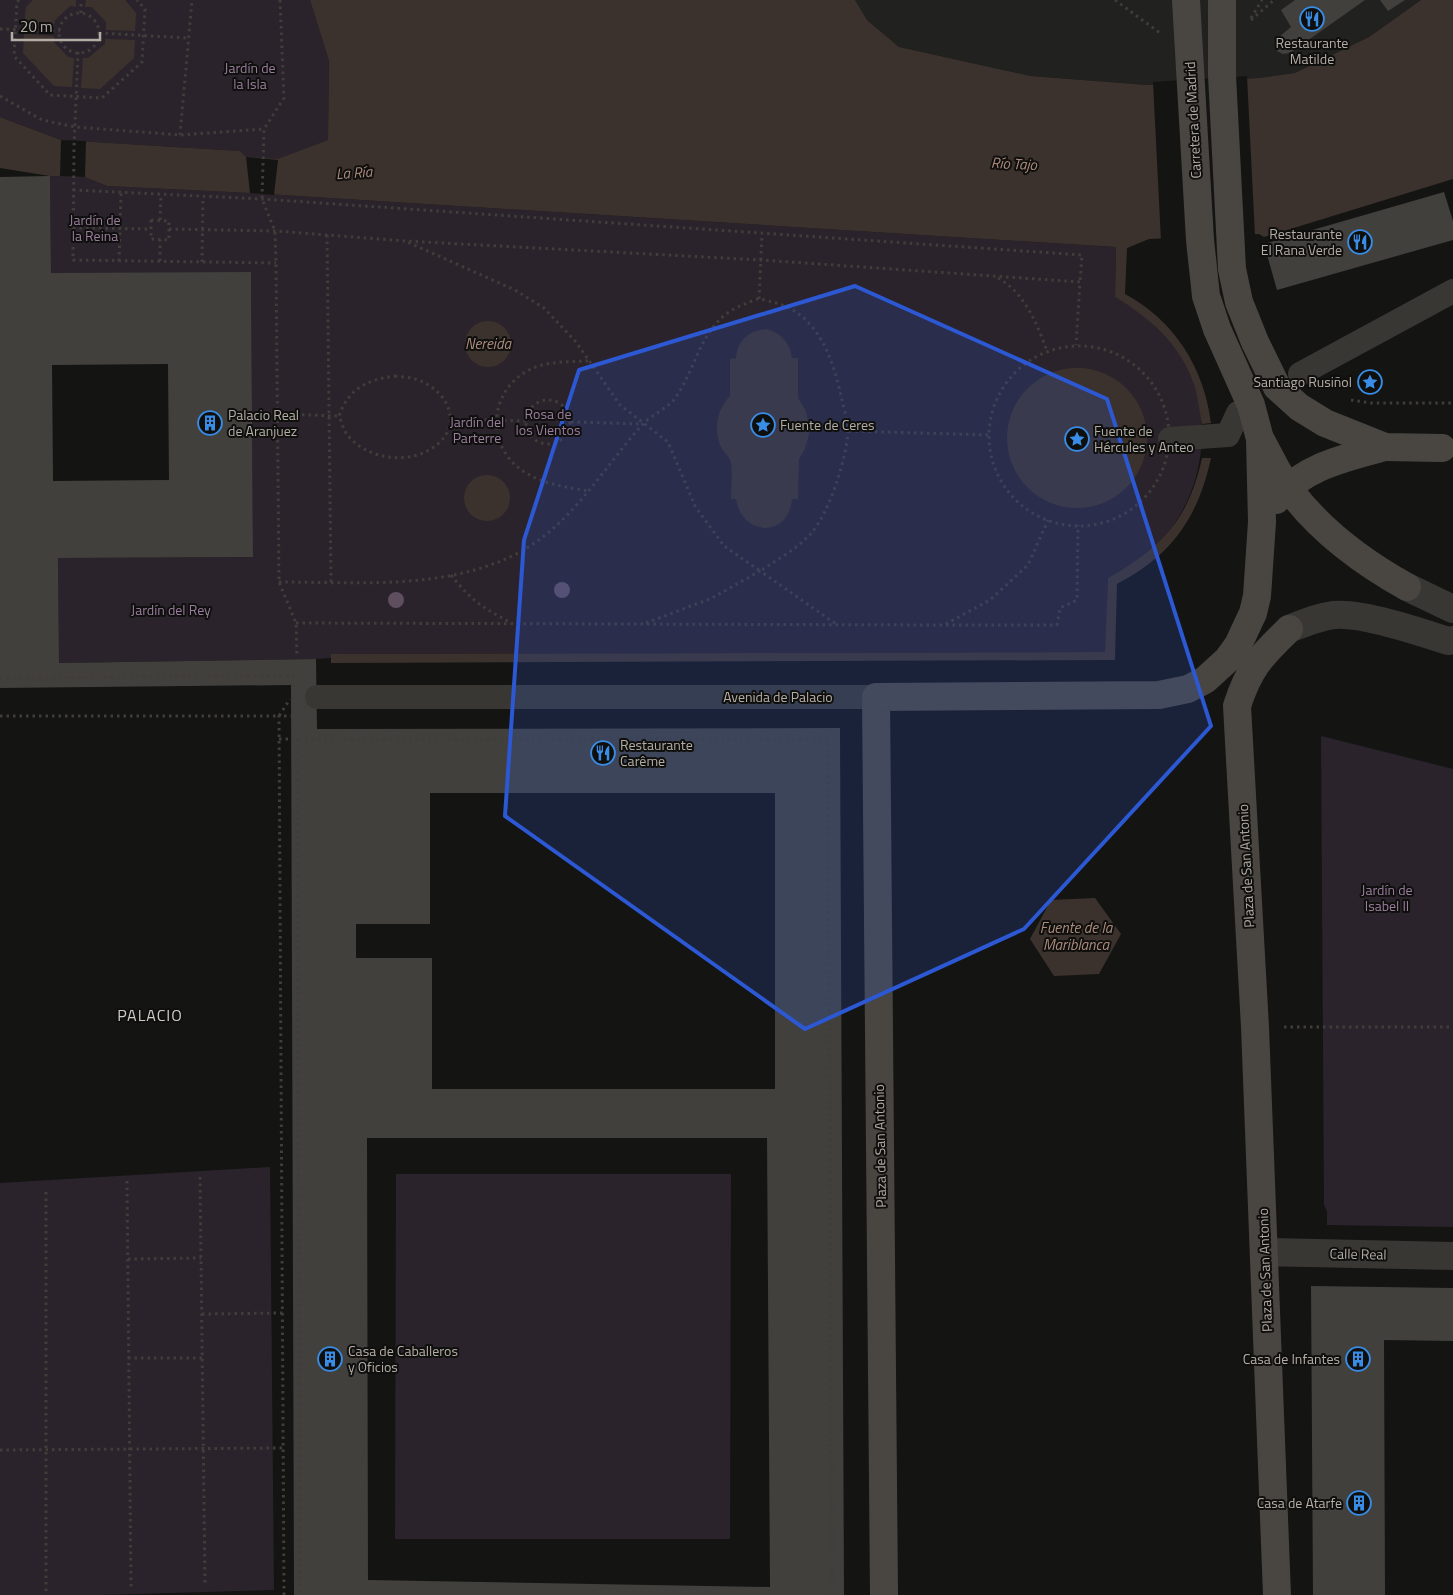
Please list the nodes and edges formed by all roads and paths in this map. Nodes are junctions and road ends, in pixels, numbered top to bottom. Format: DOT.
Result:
graph roads {
  1 [pos="19,0"];
  2 [pos="81,0"];
  3 [pos="137,0"];
  4 [pos="192,0"];
  5 [pos="280,0"];
  6 [pos="1116,0"];
  7 [pos="1186,0"];
  8 [pos="1222,0"];
  9 [pos="1262,0"];
  10 [pos="1274,0"];
  11 [pos="81,13"];
  12 [pos="0,29"];
  13 [pos="16,29"];
  14 [pos="60,31"];
  15 [pos="99,33"];
  16 [pos="1162,34"];
  17 [pos="144,36"];
  18 [pos="189,38"];
  19 [pos="78,52"];
  20 [pos="0,96"];
  21 [pos="76,97"];
  22 [pos="75,127"];
  23 [pos="264,129"];
  24 [pos="180,134"];
  25 [pos="73,190"];
  26 [pos="121,193"];
  27 [pos="161,195"];
  28 [pos="203,197"];
  29 [pos="262,199"];
  30 [pos="160,220"];
  31 [pos="73,228"];
  32 [pos="120,228"];
  33 [pos="151,229"];
  34 [pos="169,229"];
  35 [pos="202,230"];
  36 [pos="275,231"];
  37 [pos="762,234"];
  38 [pos="327,235"];
  39 [pos="160,240"];
  40 [pos="405,241"];
  41 [pos="760,260"];
  42 [pos="119,261"];
  43 [pos="160,261"];
  44 [pos="202,262"];
  45 [pos="276,263"];
  46 [pos="996,277"];
  47 [pos="1080,282"];
  48 [pos="1450,293"];
  49 [pos="759,299"];
  50 [pos="1076,345"];
  51 [pos="1047,351"];
  52 [pos="588,361"];
  53 [pos="1300,374"];
  54 [pos="1347,400"];
  55 [pos="1453,403"];
  56 [pos="1245,409"];
  57 [pos="276,414"];
  58 [pos="330,416"];
  59 [pos="339,416"];
  60 [pos="452,419"];
  61 [pos="496,421"];
  62 [pos="526,421"];
  63 [pos="571,422"];
  64 [pos="642,424"];
  65 [pos="849,431"];
  66 [pos="989,435"];
  67 [pos="1170,439"];
  68 [pos="1260,439"];
  69 [pos="1385,447"];
  70 [pos="1447,448"];
  71 [pos="1288,488"];
  72 [pos="588,491"];
  73 [pos="1048,520"];
  74 [pos="1262,522"];
  75 [pos="1078,525"];
  76 [pos="760,571"];
  77 [pos="452,575"];
  78 [pos="279,582"];
  79 [pos="331,582"];
  80 [pos="1407,587"];
  81 [pos="1453,609"];
  82 [pos="296,623"];
  83 [pos="513,624"];
  84 [pos="643,624"];
  85 [pos="837,625"];
  86 [pos="944,625"];
  87 [pos="1289,629"];
  88 [pos="1453,640"];
  89 [pos="297,657"];
  90 [pos="1239,666"];
  91 [pos="307,676"];
  92 [pos="0,678"];
  93 [pos="1188,689"];
  94 [pos="876,696"];
  95 [pos="291,697"];
  96 [pos="317,697"];
  97 [pos="1237,706"];
  98 [pos="0,716"];
  99 [pos="279,716"];
  100 [pos="291,716"];
  101 [pos="280,739"];
  102 [pos="297,739"];
  103 [pos="1293,1027"];
  104 [pos="1453,1027"];
  105 [pos="200,1176"];
  106 [pos="127,1181"];
  107 [pos="46,1189"];
  108 [pos="1264,1252"];
  109 [pos="1453,1256"];
  110 [pos="201,1258"];
  111 [pos="128,1259"];
  112 [pos="283,1313"];
  113 [pos="202,1314"];
  114 [pos="128,1358"];
  115 [pos="202,1358"];
  116 [pos="203,1448"];
  117 [pos="283,1448"];
  118 [pos="0,1450"];
  119 [pos="46,1450"];
  120 [pos="130,1450"];
  121 [pos="204,1586"];
  122 [pos="131,1587"];
  123 [pos="46,1591"];
  124 [pos="284,1595"];
  125 [pos="300,1595"];
  126 [pos="832,1595"];
  127 [pos="884,1595"];
  128 [pos="1277,1595"];
  1 -- 13 [label="path"];
  2 -- 11 [label="path"];
  3 -- 17 [label="path"];
  4 -- 18 [label="path"];
  5 -- 23 [label="path"];
  6 -- 16 [label="path"];
  7 -- 56 [label="main road, Carretera de Madrid"];
  8 -- 69 [label="main road"];
  9 -- 10 [label="path"];
  11 -- 14 [label="path"];
  11 -- 15 [label="path"];
  12 -- 13 [label="path"];
  13 -- 14 [label="path"];
  13 -- 21 [label="path"];
  14 -- 19 [label="path"];
  15 -- 17 [label="path"];
  15 -- 19 [label="path"];
  17 -- 18 [label="path"];
  17 -- 21 [label="path"];
  18 -- 24 [label="path"];
  19 -- 21 [label="path"];
  20 -- 22 [label="path"];
  21 -- 22 [label="path"];
  22 -- 24 [label="path"];
  22 -- 25 [label="path"];
  23 -- 24 [label="path"];
  23 -- 29 [label="path"];
  25 -- 26 [label="path"];
  25 -- 31 [label="path"];
  26 -- 27 [label="path"];
  26 -- 32 [label="path"];
  27 -- 28 [label="path"];
  27 -- 30 [label="path"];
  28 -- 29 [label="path"];
  28 -- 35 [label="path"];
  29 -- 36 [label="path"];
  29 -- 37 [label="path"];
  30 -- 33 [label="path"];
  30 -- 34 [label="path"];
  31 -- 32 [label="path"];
  31 -- 42 [label="path"];
  32 -- 33 [label="path"];
  32 -- 42 [label="path"];
  33 -- 39 [label="path"];
  34 -- 35 [label="path"];
  34 -- 39 [label="path"];
  35 -- 36 [label="path"];
  35 -- 44 [label="path"];
  36 -- 38 [label="path"];
  36 -- 45 [label="path"];
  37 -- 41 [label="path"];
  37 -- 47 [label="path"];
  38 -- 40 [label="path"];
  38 -- 58 [label="path"];
  39 -- 43 [label="path"];
  40 -- 41 [label="path"];
  40 -- 52 [label="path"];
  41 -- 46 [label="path"];
  41 -- 49 [label="path"];
  42 -- 43 [label="path"];
  43 -- 44 [label="path"];
  44 -- 45 [label="path"];
  45 -- 57 [label="path"];
  46 -- 47 [label="path"];
  46 -- 51 [label="path"];
  47 -- 50 [label="path"];
  48 -- 53 [label="street"];
  49 -- 64 [label="path"];
  49 -- 65 [label="path"];
  50 -- 51 [label="path"];
  50 -- 67 [label="path"];
  51 -- 66 [label="path"];
  52 -- 61 [label="path"];
  52 -- 64 [label="path"];
  54 -- 55 [label="path"];
  56 -- 67 [label="street"];
  56 -- 68 [label="main road, Carretera de Madrid"];
  57 -- 58 [label="path"];
  57 -- 78 [label="path"];
  58 -- 59 [label="path"];
  58 -- 79 [label="path"];
  59 -- 60 [label="path"];
  59 -- 60 [label="path"];
  60 -- 61 [label="path"];
  61 -- 62 [label="path"];
  61 -- 72 [label="path"];
  62 -- 63 [label="path"];
  62 -- 63 [label="path"];
  63 -- 64 [label="path"];
  64 -- 72 [label="path"];
  64 -- 76 [label="path"];
  65 -- 66 [label="path"];
  65 -- 76 [label="path"];
  66 -- 73 [label="path"];
  67 -- 75 [label="path"];
  68 -- 71 [label="main road"];
  68 -- 74 [label="main road"];
  69 -- 70 [label="main road"];
  69 -- 71 [label="main road"];
  71 -- 74 [label="main road"];
  71 -- 80 [label="main road"];
  72 -- 77 [label="path"];
  73 -- 75 [label="path"];
  73 -- 86 [label="path"];
  74 -- 90 [label="main road"];
  75 -- 86 [label="path"];
  76 -- 84 [label="path"];
  76 -- 85 [label="path"];
  77 -- 79 [label="path"];
  77 -- 83 [label="path"];
  78 -- 79 [label="path"];
  78 -- 82 [label="path"];
  80 -- 81 [label="street"];
  82 -- 83 [label="path"];
  82 -- 89 [label="path"];
  83 -- 84 [label="path"];
  84 -- 85 [label="path"];
  85 -- 86 [label="path"];
  87 -- 88 [label="street"];
  87 -- 90 [label="main road"];
  90 -- 93 [label="main road, Avenida de Palacio"];
  90 -- 97 [label="main road, Plaza de San Antonio"];
  91 -- 92 [label="path"];
  93 -- 94 [label="main road, Avenida de Palacio"];
  93 -- 97 [label="main road"];
  94 -- 96 [label="street, Avenida de Palacio"];
  94 -- 127 [label="main road, Plaza de San Antonio"];
  95 -- 99 [label="path"];
  97 -- 108 [label="main road, Plaza de San Antonio"];
  98 -- 99 [label="path"];
  99 -- 100 [label="path"];
  99 -- 101 [label="path"];
  101 -- 102 [label="path"];
  101 -- 112 [label="path"];
  102 -- 125 [label="path"];
  102 -- 126 [label="path"];
  103 -- 104 [label="path"];
  105 -- 110 [label="path"];
  106 -- 111 [label="path"];
  107 -- 119 [label="path"];
  108 -- 109 [label="street, Calle Real"];
  108 -- 128 [label="main road, Plaza de San Antonio"];
  110 -- 111 [label="path"];
  110 -- 113 [label="path"];
  111 -- 114 [label="path"];
  112 -- 113 [label="path"];
  112 -- 117 [label="path"];
  113 -- 115 [label="path"];
  114 -- 115 [label="path"];
  114 -- 120 [label="path"];
  115 -- 116 [label="path"];
  116 -- 117 [label="path"];
  116 -- 120 [label="path"];
  116 -- 121 [label="path"];
  117 -- 124 [label="path"];
  118 -- 119 [label="path"];
  119 -- 120 [label="path"];
  119 -- 123 [label="path"];
  120 -- 122 [label="path"];
}
